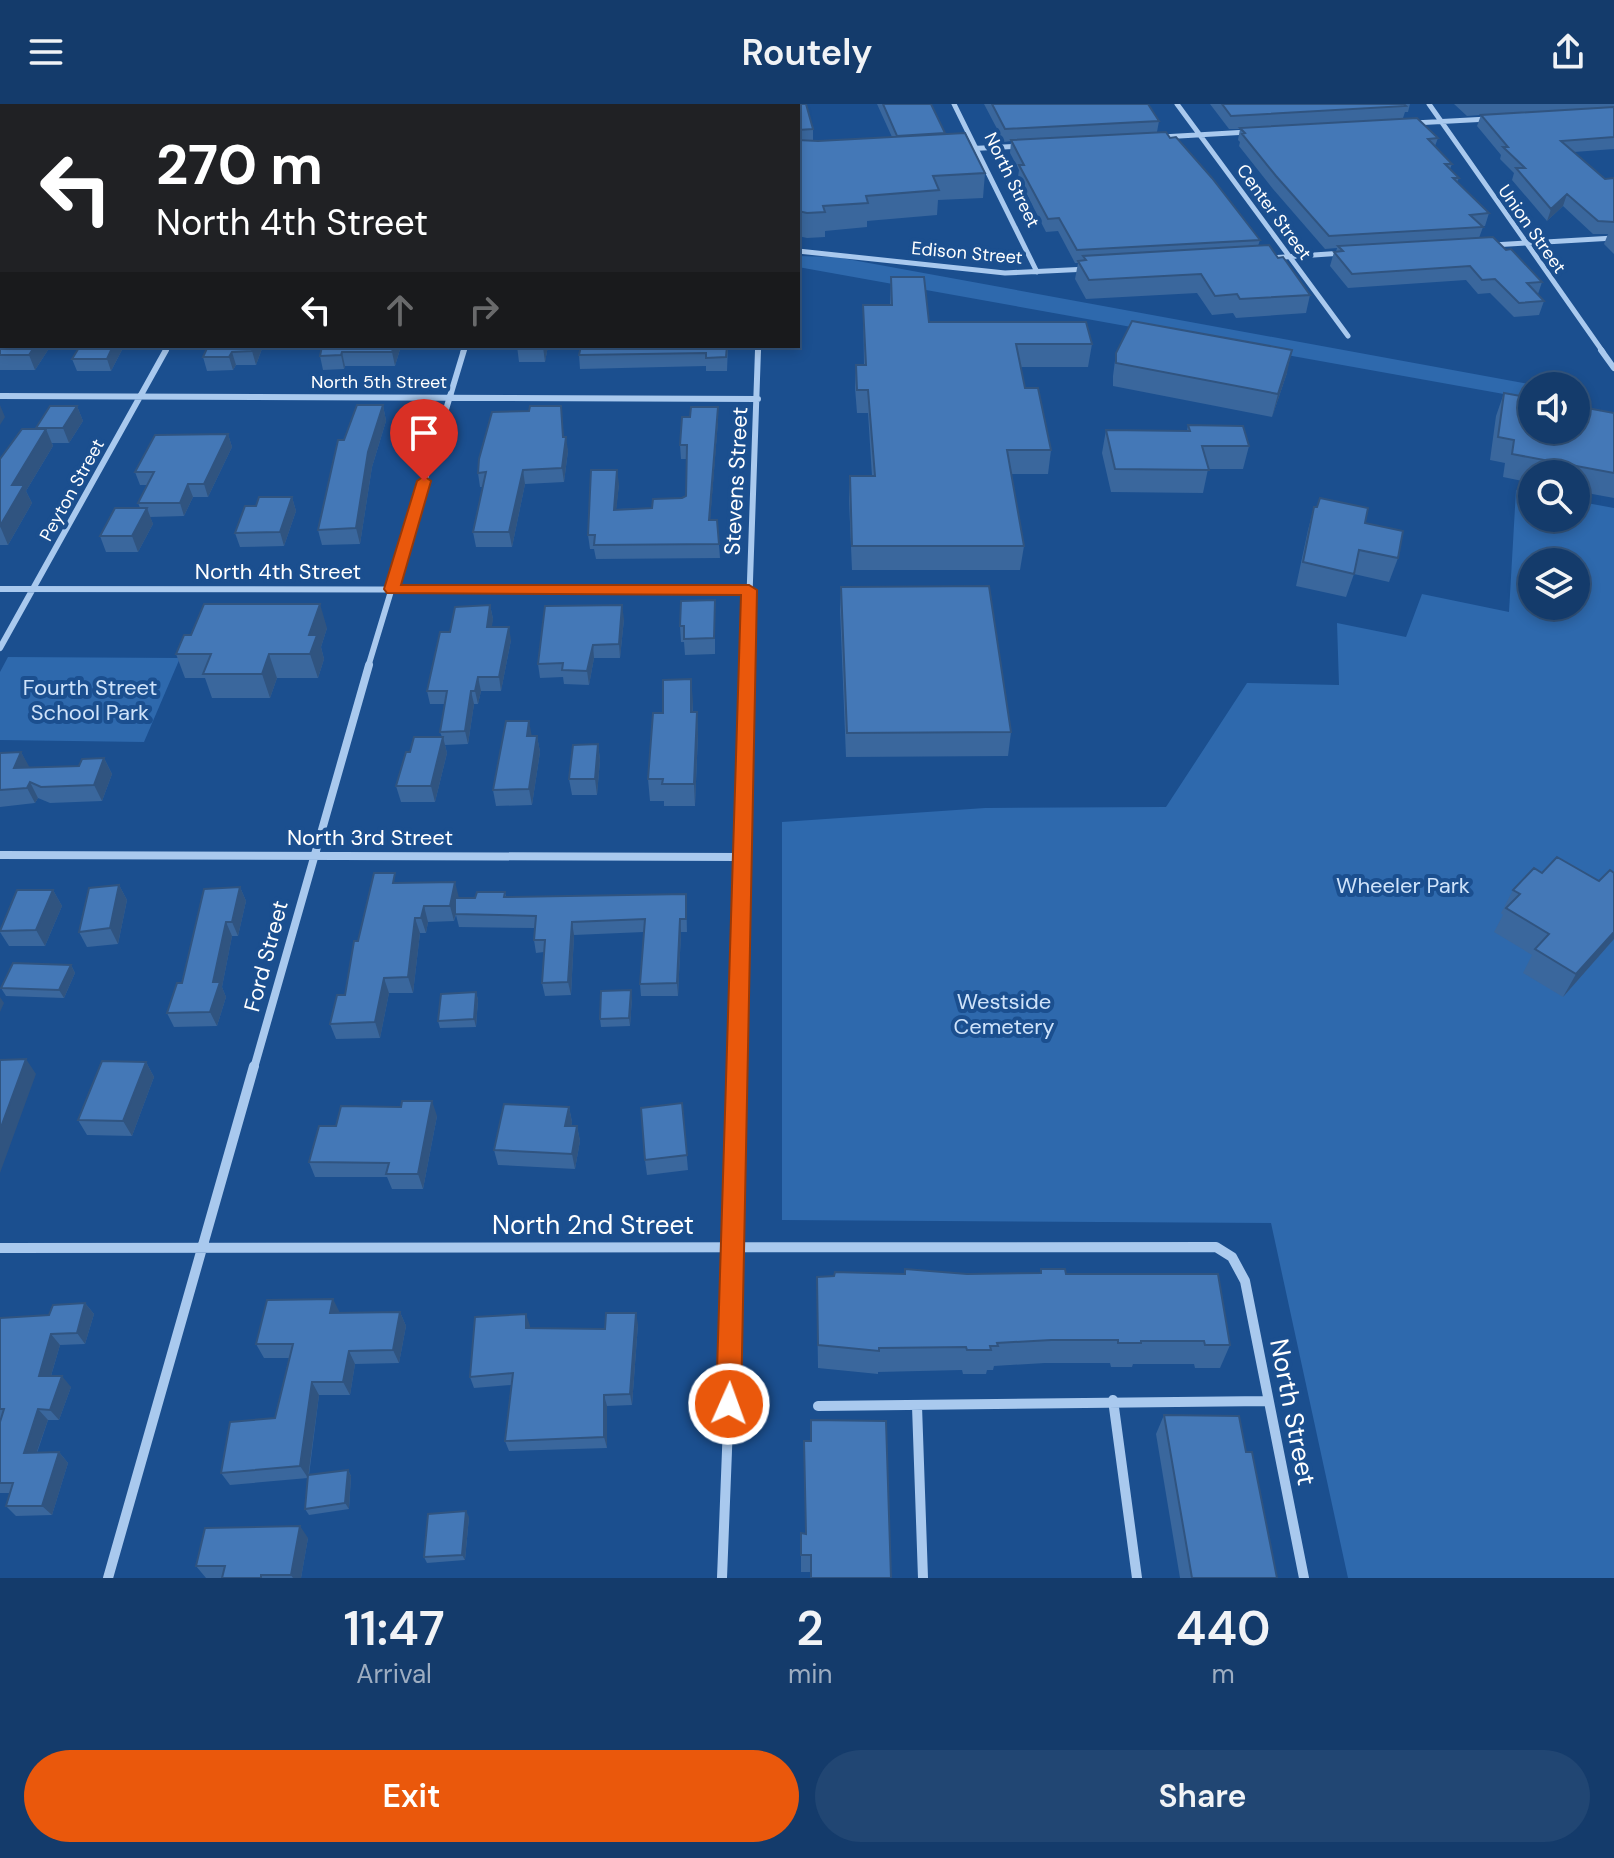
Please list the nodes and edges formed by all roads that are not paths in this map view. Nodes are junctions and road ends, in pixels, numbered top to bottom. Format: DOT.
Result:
graph roads {
  1 [pos="954,104"];
  2 [pos="1177,104"];
  3 [pos="1429,104"];
  4 [pos="1488,119"];
  5 [pos="1441,122"];
  6 [pos="1411,123"];
  7 [pos="1260,132"];
  8 [pos="1200,135"];
  9 [pos="1155,138"];
  10 [pos="1036,145"];
  11 [pos="976,148"];
  12 [pos="962,149"];
  13 [pos="1614,238"];
  14 [pos="1526,243"];
  15 [pos="1479,246"];
  16 [pos="800,251"];
  17 [pos="1353,253"];
  18 [pos="1290,256"];
  19 [pos="1258,258"];
  20 [pos="1100,268"];
  21 [pos="1037,272"];
  22 [pos="1348,336"];
  23 [pos="167,348"];
  24 [pos="464,348"];
  25 [pos="758,348"];
  26 [pos="1614,368"];
  27 [pos="141,395"];
  28 [pos="0,396"];
  29 [pos="449,397"];
  30 [pos="758,399"];
  31 [pos="0,589"];
  32 [pos="33,589"];
  33 [pos="392,589"];
  34 [pos="749,590"];
  35 [pos="0,648"];
  36 [pos="313,854"];
  37 [pos="0,855"];
  38 [pos="740,857"];
  39 [pos="205,1246"];
  40 [pos="735,1247"];
  41 [pos="0,1248"];
  42 [pos="1232,1257"];
  43 [pos="1113,1400"];
  44 [pos="1268,1401"];
  45 [pos="818,1406"];
  46 [pos="917,1406"];
  47 [pos="108,1578"];
  48 [pos="722,1578"];
  49 [pos="923,1578"];
  50 [pos="1137,1578"];
  51 [pos="1304,1578"];
  1 -- 11 [label="street, North Street"];
  2 -- 8 [label="street, Center Street"];
  3 -- 5 [label="street, Union Street"];
  4 -- 5 [label="street"];
  5 -- 6 [label="street"];
  5 -- 14 [label="street, Union Street"];
  7 -- 8 [label="street"];
  8 -- 9 [label="street"];
  8 -- 18 [label="street, Center Street"];
  10 -- 11 [label="street"];
  11 -- 12 [label="street"];
  11 -- 21 [label="street, North Street"];
  13 -- 14 [label="street"];
  14 -- 15 [label="street"];
  14 -- 26 [label="street, Union Street"];
  16 -- 21 [label="street, Edison Street"];
  17 -- 18 [label="street"];
  18 -- 19 [label="street"];
  18 -- 22 [label="street, Center Street"];
  20 -- 21 [label="street, Edison Street"];
  23 -- 27 [label="street, Peyton Street"];
  24 -- 29 [label="street, Ford Street"];
  25 -- 30 [label="street, Stevens Street"];
  27 -- 28 [label="street, North 5th Street"];
  27 -- 29 [label="street, North 5th Street"];
  27 -- 32 [label="street, Peyton Street"];
  29 -- 30 [label="street, North 5th Street"];
  29 -- 33 [label="street, Ford Street"];
  30 -- 34 [label="street, Stevens Street"];
  31 -- 32 [label="street, North 4th Street"];
  32 -- 33 [label="street, North 4th Street"];
  32 -- 35 [label="street, Peyton Street"];
  33 -- 34 [label="street, North 4th Street"];
  33 -- 36 [label="street, Ford Street"];
  34 -- 38 [label="street, Stevens Street"];
  36 -- 37 [label="street, North 3rd Street"];
  36 -- 38 [label="street, North 3rd Street"];
  36 -- 39 [label="street, Ford Street"];
  38 -- 40 [label="street, Stevens Street"];
  39 -- 40 [label="street, North 2nd Street"];
  39 -- 41 [label="street, North 2nd Street"];
  39 -- 47 [label="street, Ford Street"];
  40 -- 42 [label="street, North 2nd Street"];
  40 -- 48 [label="street, Stevens Street"];
  42 -- 44 [label="street, North Street"];
  43 -- 44 [label="street"];
  43 -- 46 [label="street"];
  43 -- 50 [label="street"];
  44 -- 51 [label="street, North Street"];
  45 -- 46 [label="street"];
  46 -- 49 [label="street"];
}
